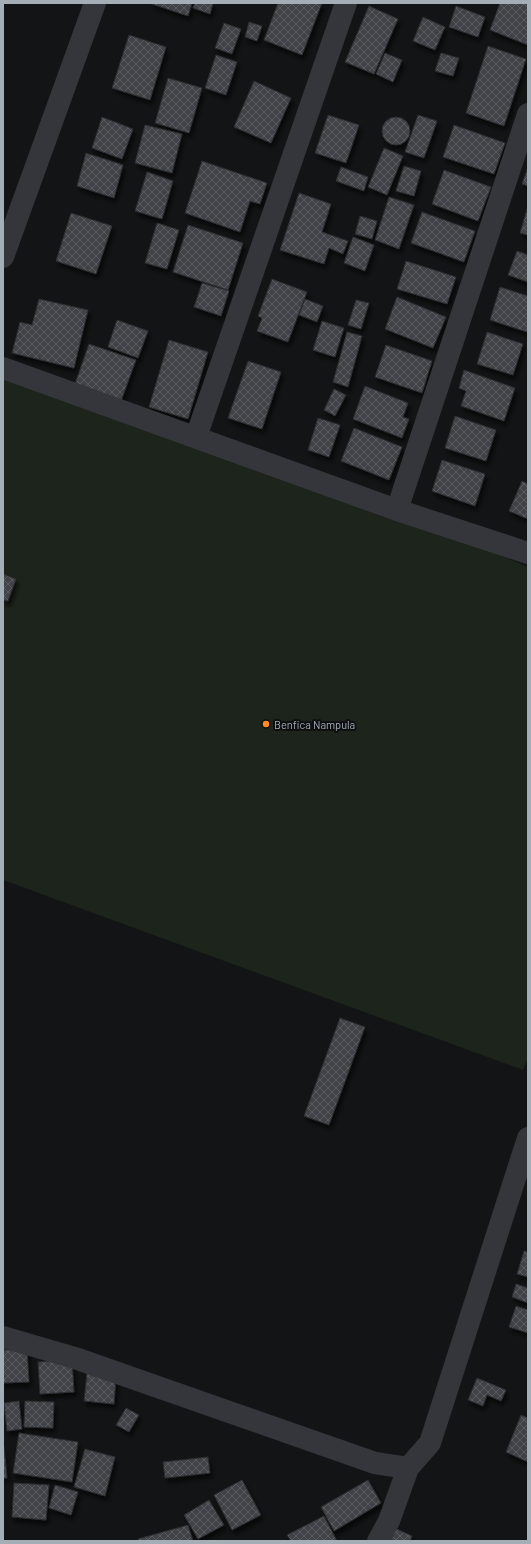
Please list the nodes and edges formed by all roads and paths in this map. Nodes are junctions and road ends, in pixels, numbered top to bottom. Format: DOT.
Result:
graph roads {
  1 [pos="95,3"];
  2 [pos="346,3"];
  3 [pos="528,114"];
  4 [pos="3,257"];
  5 [pos="3,368"];
  6 [pos="196,437"];
  7 [pos="397,510"];
  8 [pos="528,553"];
  9 [pos="527,1145"];
  10 [pos="3,1338"];
  11 [pos="408,1468"];
  12 [pos="378,1541"];
  1 -- 4 [label="street"];
  2 -- 6 [label="street"];
  3 -- 7 [label="street"];
  5 -- 6 [label="street"];
  6 -- 7 [label="street"];
  7 -- 8 [label="street"];
  9 -- 11 [label="street"];
  10 -- 11 [label="street"];
  11 -- 12 [label="street"];
}
